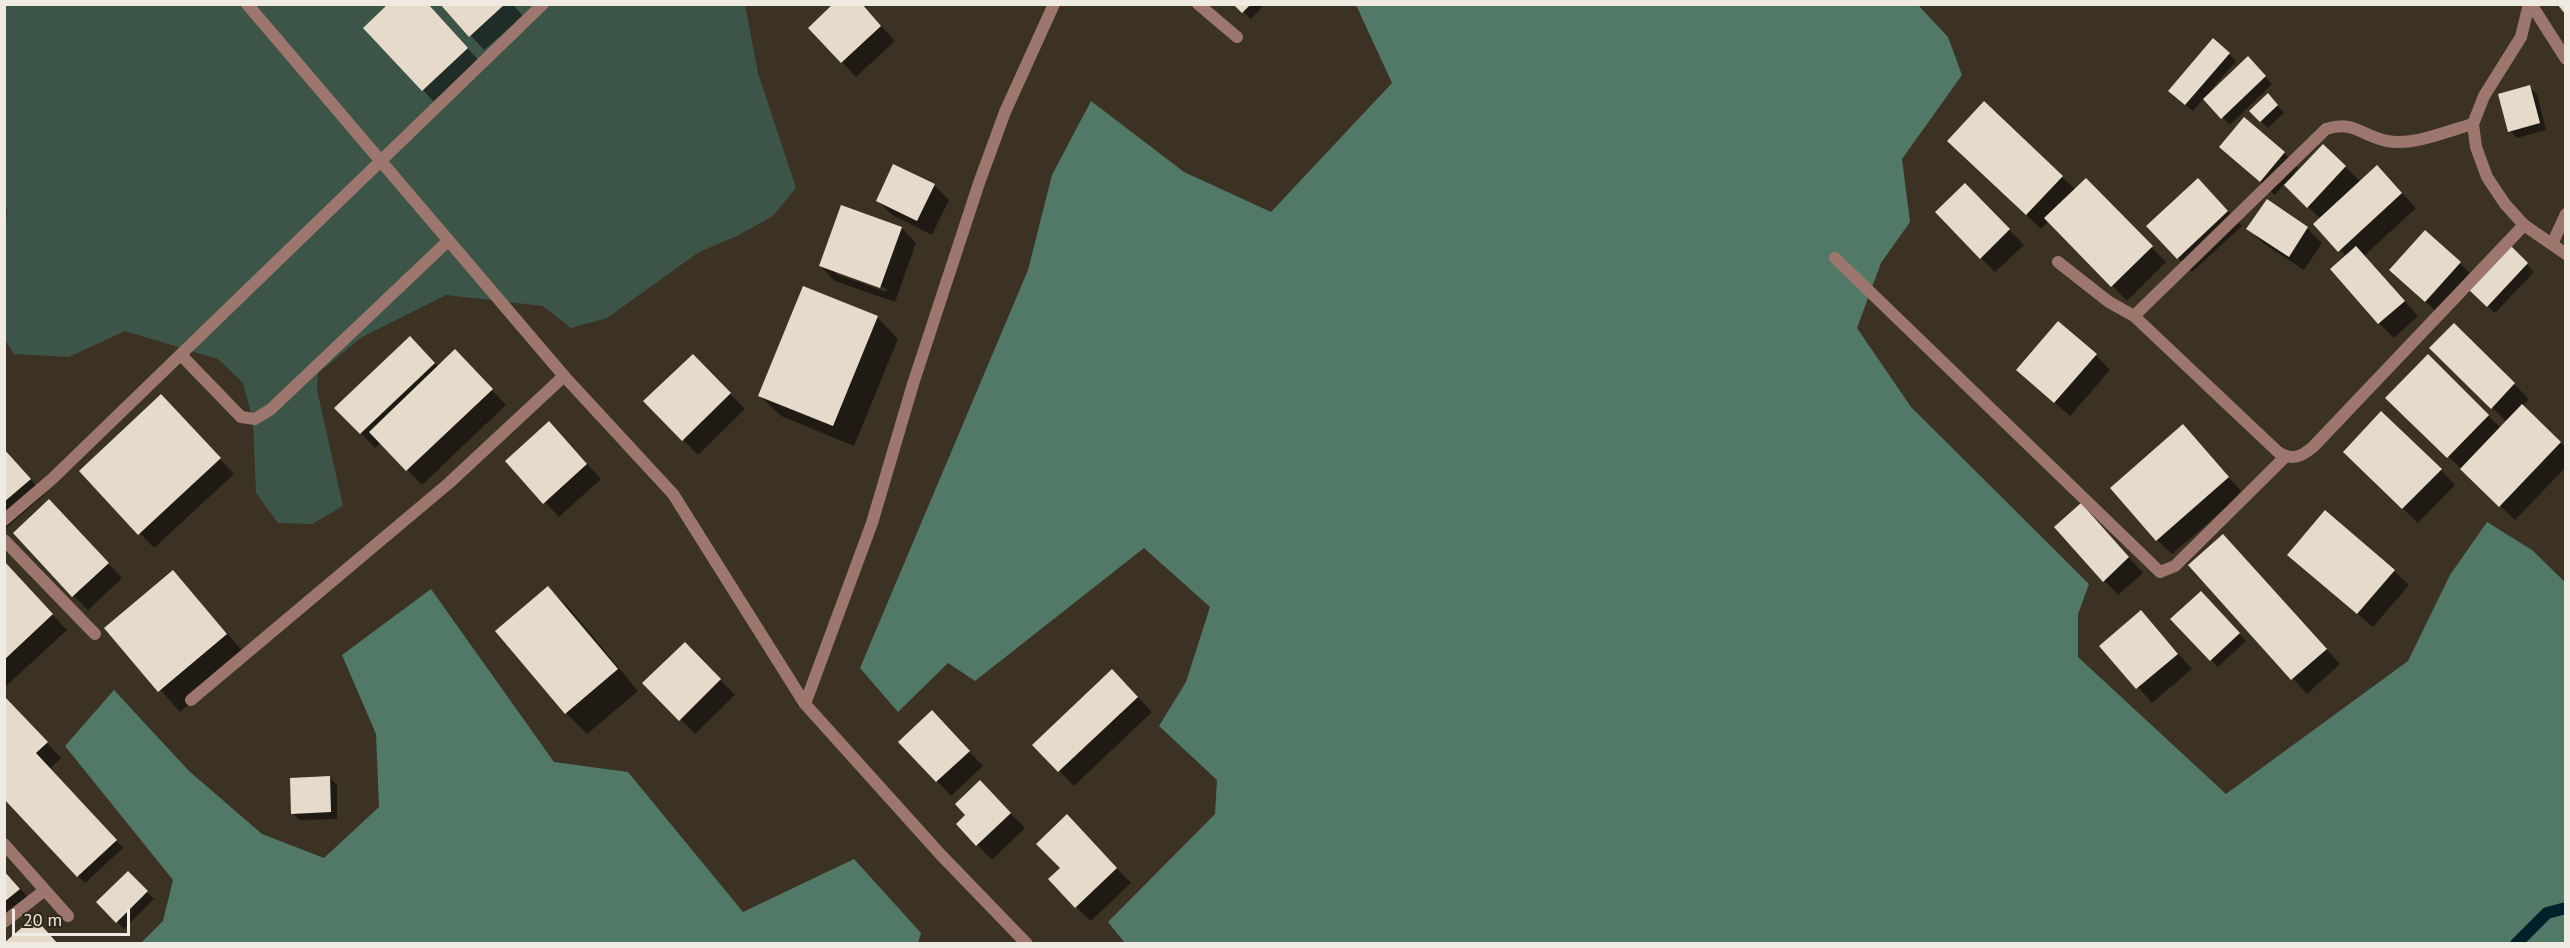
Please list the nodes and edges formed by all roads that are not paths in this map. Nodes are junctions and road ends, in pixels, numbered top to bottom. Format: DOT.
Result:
graph roads {
  1 [pos="247,4"];
  2 [pos="543,4"];
  3 [pos="1054,4"];
  4 [pos="1198,4"];
  5 [pos="2530,4"];
  6 [pos="1237,37"];
  7 [pos="2565,59"];
  8 [pos="2473,124"];
  9 [pos="380,161"];
  10 [pos="2565,214"];
  11 [pos="2524,225"];
  12 [pos="448,241"];
  13 [pos="2552,244"];
  14 [pos="2565,254"];
  15 [pos="1835,258"];
  16 [pos="2058,261"];
  17 [pos="2134,316"];
  18 [pos="181,355"];
  19 [pos="564,376"];
  20 [pos="2285,457"];
  21 [pos="4,520"];
  22 [pos="4,540"];
  23 [pos="94,634"];
  24 [pos="191,700"];
  25 [pos="805,704"];
  26 [pos="4,844"];
  27 [pos="45,890"];
  28 [pos="68,916"];
  29 [pos="4,922"];
  30 [pos="1027,944"];
  1 -- 9 [label="street"];
  2 -- 9 [label="street"];
  3 -- 25 [label="street"];
  4 -- 6 [label="street"];
  5 -- 7 [label="street"];
  5 -- 8 [label="street"];
  8 -- 11 [label="street"];
  8 -- 17 [label="street"];
  9 -- 12 [label="street"];
  9 -- 18 [label="street"];
  10 -- 13 [label="street"];
  11 -- 13 [label="street"];
  11 -- 20 [label="street"];
  12 -- 18 [label="street"];
  12 -- 19 [label="street"];
  13 -- 14 [label="street"];
  15 -- 20 [label="street"];
  16 -- 17 [label="street"];
  17 -- 20 [label="street"];
  18 -- 21 [label="street"];
  19 -- 24 [label="street"];
  19 -- 25 [label="street"];
  22 -- 23 [label="street"];
  25 -- 30 [label="street"];
  26 -- 27 [label="street"];
  27 -- 28 [label="street"];
  27 -- 29 [label="street"];
}
